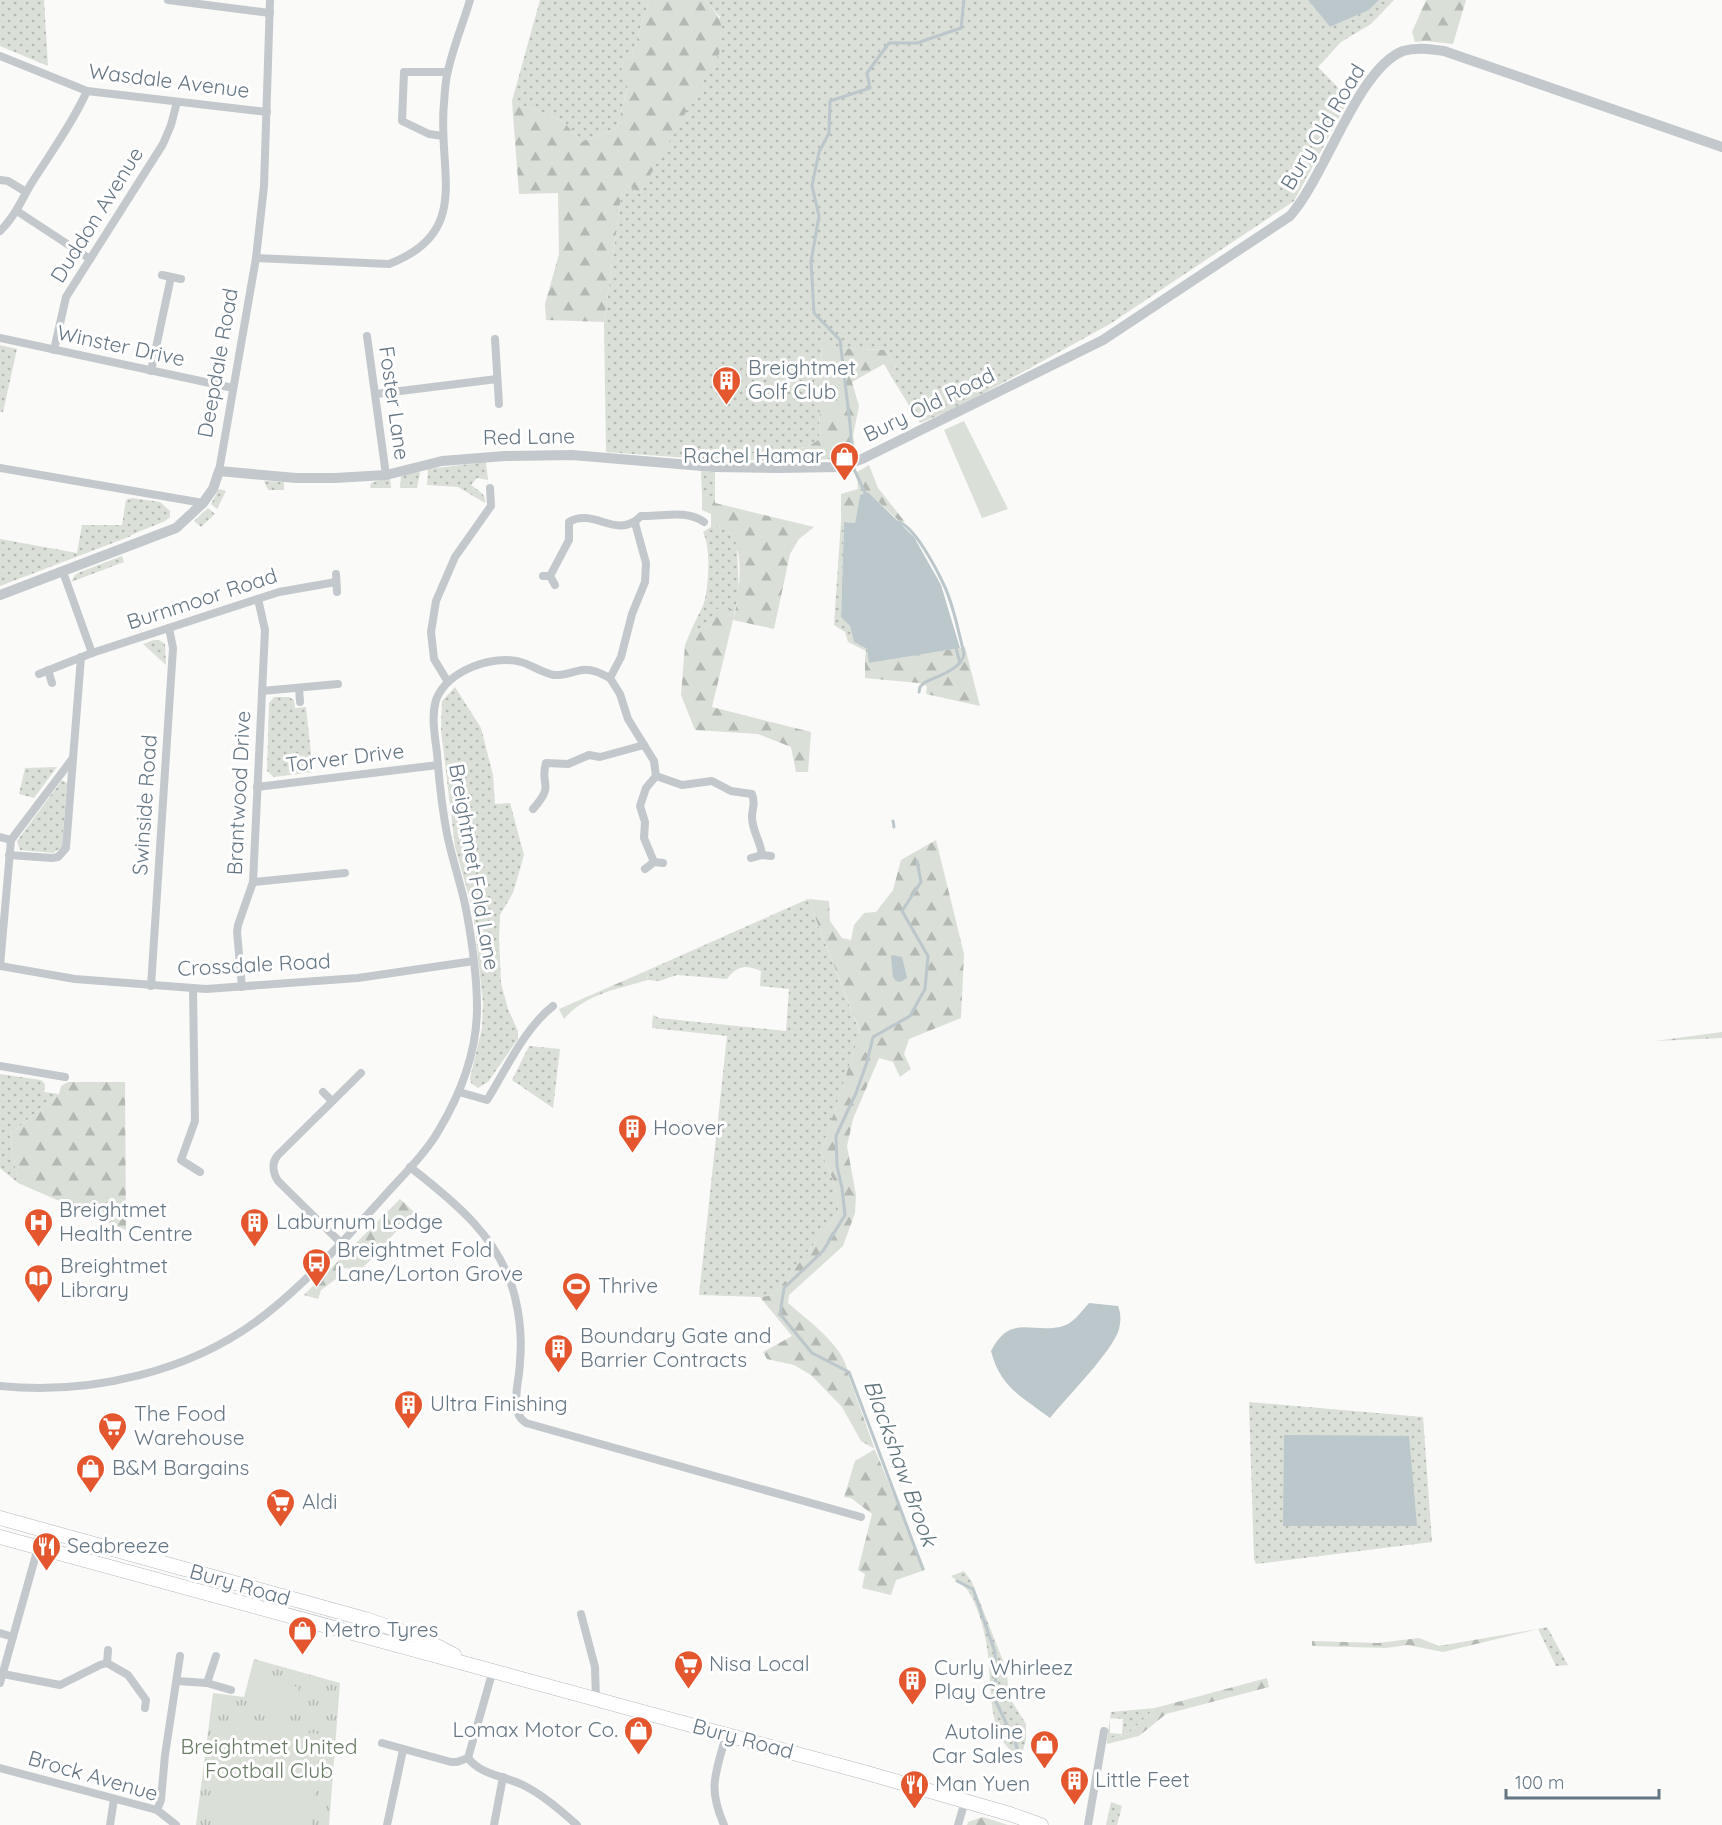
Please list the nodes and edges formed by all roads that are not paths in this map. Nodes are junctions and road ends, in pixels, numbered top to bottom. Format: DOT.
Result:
graph roads {
  1 [pos="168,0"];
  2 [pos="270,0"];
  3 [pos="470,0"];
  4 [pos="270,13"];
  5 [pos="0,56"];
  6 [pos="447,72"];
  7 [pos="87,91"];
  8 [pos="177,102"];
  9 [pos="267,112"];
  10 [pos="443,136"];
  11 [pos="1722,147"];
  12 [pos="0,180"];
  13 [pos="26,192"];
  14 [pos="17,211"];
  15 [pos="0,231"];
  16 [pos="256,258"];
  17 [pos="90,259"];
  18 [pos="171,277"];
  19 [pos="367,336"];
  20 [pos="0,338"];
  21 [pos="495,339"];
  22 [pos="54,350"];
  23 [pos="151,371"];
  24 [pos="497,379"];
  25 [pos="234,388"];
  26 [pos="376,394"];
  27 [pos="499,404"];
  28 [pos="842,466"];
  29 [pos="0,468"];
  30 [pos="219,471"];
  31 [pos="386,475"];
  32 [pos="490,488"];
  33 [pos="203,503"];
  34 [pos="704,522"];
  35 [pos="635,523"];
  36 [pos="63,572"];
  37 [pos="336,583"];
  38 [pos="555,585"];
  39 [pos="0,596"];
  40 [pos="258,599"];
  41 [pos="169,628"];
  42 [pos="92,653"];
  43 [pos="81,657"];
  44 [pos="48,670"];
  45 [pos="39,674"];
  46 [pos="610,678"];
  47 [pos="448,682"];
  48 [pos="52,683"];
  49 [pos="338,684"];
  50 [pos="299,688"];
  51 [pos="262,691"];
  52 [pos="300,702"];
  53 [pos="644,745"];
  54 [pos="73,758"];
  55 [pos="438,765"];
  56 [pos="656,776"];
  57 [pos="257,787"];
  58 [pos="537,818"];
  59 [pos="0,837"];
  60 [pos="11,840"];
  61 [pos="9,855"];
  62 [pos="751,858"];
  63 [pos="645,869"];
  64 [pos="345,873"];
  65 [pos="253,882"];
  66 [pos="474,961"];
  67 [pos="0,966"];
  68 [pos="152,986"];
  69 [pos="242,987"];
  70 [pos="193,989"];
  71 [pos="554,1006"];
  72 [pos="0,1066"];
  73 [pos="361,1073"];
  74 [pos="54,1075"];
  75 [pos="65,1077"];
  76 [pos="53,1085"];
  77 [pos="323,1092"];
  78 [pos="459,1092"];
  79 [pos="332,1101"];
  80 [pos="410,1167"];
  81 [pos="200,1172"];
  82 [pos="341,1243"];
  83 [pos="0,1386"];
  84 [pos="861,1517"];
  85 [pos="0,1518"];
  86 [pos="43,1530"];
  87 [pos="0,1537"];
  88 [pos="38,1547"];
  89 [pos="581,1614"];
  90 [pos="0,1633"];
  91 [pos="13,1637"];
  92 [pos="108,1650"];
  93 [pos="180,1656"];
  94 [pos="216,1656"];
  95 [pos="107,1663"];
  96 [pos="475,1665"];
  97 [pos="493,1670"];
  98 [pos="1,1678"];
  99 [pos="177,1681"];
  100 [pos="207,1683"];
  101 [pos="231,1690"];
  102 [pos="596,1700"];
  103 [pos="149,1703"];
  104 [pos="1104,1731"];
  105 [pos="726,1735"];
  106 [pos="382,1743"];
  107 [pos="403,1750"];
  108 [pos="468,1758"];
  109 [pos="0,1768"];
  110 [pos="503,1777"];
  111 [pos="114,1799"];
  112 [pos="965,1801"];
  113 [pos="157,1810"];
  114 [pos="176,1822"];
  115 [pos="110,1825"];
  116 [pos="387,1825"];
  117 [pos="494,1825"];
  118 [pos="577,1825"];
  119 [pos="724,1825"];
  120 [pos="958,1825"];
  121 [pos="1041,1825"];
  122 [pos="1088,1825"];
  1 -- 4 [label="street"];
  2 -- 4 [label="street, Deepdale Road"];
  3 -- 6 [label="street"];
  4 -- 9 [label="street, Deepdale Road"];
  5 -- 7 [label="street, Wasdale Avenue"];
  6 -- 10 [label="street"];
  6 -- 10 [label="street"];
  7 -- 8 [label="street, Wasdale Avenue"];
  7 -- 13 [label="street"];
  8 -- 9 [label="street, Wasdale Avenue"];
  8 -- 17 [label="street, Duddon Avenue"];
  9 -- 16 [label="street, Deepdale Road"];
  10 -- 16 [label="street"];
  11 -- 28 [label="street, Bury Old Road"];
  12 -- 13 [label="street"];
  13 -- 14 [label="street"];
  14 -- 15 [label="street"];
  14 -- 17 [label="street"];
  16 -- 25 [label="street, Deepdale Road"];
  17 -- 22 [label="street, Duddon Avenue"];
  18 -- 23 [label="street"];
  19 -- 26 [label="street, Foster Lane"];
  20 -- 22 [label="street, Winster Drive"];
  21 -- 24 [label="street"];
  22 -- 23 [label="street, Winster Drive"];
  23 -- 25 [label="street, Winster Drive"];
  24 -- 26 [label="street"];
  24 -- 27 [label="street"];
  25 -- 30 [label="street, Deepdale Road"];
  26 -- 31 [label="street, Foster Lane"];
  28 -- 31 [label="street, Red Lane"];
  29 -- 33 [label="street"];
  30 -- 31 [label="street, Red Lane"];
  30 -- 33 [label="street, Deepdale Road"];
  32 -- 47 [label="street"];
  33 -- 36 [label="street, Deepdale Road"];
  34 -- 35 [label="street"];
  35 -- 38 [label="street"];
  35 -- 46 [label="street"];
  36 -- 39 [label="street, Deepdale Road"];
  36 -- 42 [label="street"];
  37 -- 40 [label="street, Burnmoor Road"];
  40 -- 41 [label="street, Burnmoor Road"];
  40 -- 51 [label="street, Brantwood Drive"];
  41 -- 42 [label="street, Burnmoor Road"];
  41 -- 68 [label="street, Swinside Road"];
  42 -- 43 [label="street, Burnmoor Road"];
  43 -- 44 [label="street, Burnmoor Road"];
  43 -- 54 [label="street"];
  44 -- 45 [label="street, Burnmoor Road"];
  44 -- 48 [label="street"];
  46 -- 47 [label="street"];
  46 -- 53 [label="street"];
  47 -- 55 [label="street, Breightmet Fold Lane"];
  49 -- 50 [label="street"];
  50 -- 51 [label="street"];
  50 -- 52 [label="street"];
  51 -- 57 [label="street, Brantwood Drive"];
  53 -- 56 [label="street"];
  53 -- 58 [label="street"];
  54 -- 60 [label="street"];
  54 -- 61 [label="street"];
  55 -- 57 [label="street, Torver Drive"];
  55 -- 66 [label="street, Breightmet Fold Lane"];
  56 -- 62 [label="street"];
  56 -- 63 [label="street"];
  57 -- 65 [label="street, Brantwood Drive"];
  59 -- 60 [label="street"];
  60 -- 61 [label="street"];
  61 -- 67 [label="street"];
  64 -- 65 [label="street"];
  65 -- 69 [label="street, Brantwood Drive"];
  66 -- 69 [label="street, Crossdale Road"];
  66 -- 78 [label="street, Breightmet Fold Lane"];
  67 -- 68 [label="street, Crossdale Road"];
  68 -- 70 [label="street, Crossdale Road"];
  69 -- 70 [label="street, Crossdale Road"];
  70 -- 81 [label="street"];
  71 -- 78 [label="street"];
  72 -- 74 [label="street"];
  73 -- 79 [label="street"];
  74 -- 75 [label="street"];
  74 -- 76 [label="street"];
  77 -- 79 [label="street"];
  78 -- 80 [label="street, Breightmet Fold Lane"];
  79 -- 82 [label="street"];
  80 -- 82 [label="street, Breightmet Fold Lane"];
  80 -- 84 [label="street"];
  82 -- 83 [label="street, Breightmet Fold Lane"];
  85 -- 86 [label="highway, Bury Road"];
  86 -- 88 [label="street"];
  86 -- 96 [label="highway, Bury Road"];
  87 -- 88 [label="highway, Bury Road"];
  88 -- 91 [label="street"];
  88 -- 96 [label="highway, Bury Road"];
  89 -- 102 [label="street"];
  90 -- 91 [label="street"];
  91 -- 98 [label="street"];
  92 -- 95 [label="street"];
  93 -- 99 [label="street"];
  94 -- 100 [label="street"];
  95 -- 98 [label="street"];
  95 -- 103 [label="street"];
  96 -- 97 [label="highway, Bury Road"];
  97 -- 102 [label="highway, Bury Road"];
  97 -- 108 [label="street"];
  99 -- 100 [label="street"];
  99 -- 113 [label="street"];
  100 -- 101 [label="street"];
  102 -- 105 [label="highway, Bury Road"];
  104 -- 122 [label="street"];
  105 -- 112 [label="highway, Bury Road"];
  105 -- 119 [label="street"];
  106 -- 107 [label="street"];
  107 -- 108 [label="street"];
  107 -- 116 [label="street"];
  108 -- 110 [label="street"];
  109 -- 111 [label="street, Brock Avenue"];
  110 -- 117 [label="street"];
  110 -- 118 [label="street"];
  111 -- 113 [label="street, Brock Avenue"];
  111 -- 115 [label="street"];
  112 -- 120 [label="street"];
  112 -- 121 [label="highway, Bury Road"];
  113 -- 114 [label="street, Brock Avenue"];
}
